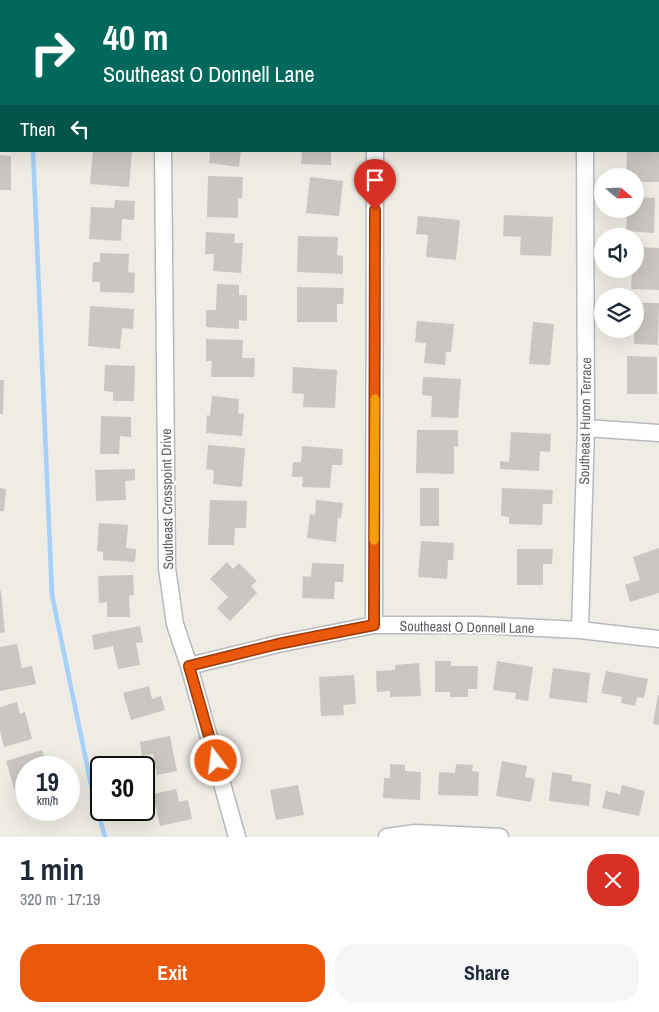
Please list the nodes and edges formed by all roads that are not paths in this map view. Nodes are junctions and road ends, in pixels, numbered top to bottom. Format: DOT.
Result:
graph roads {
  1 [pos="163,152"];
  2 [pos="375,152"];
  3 [pos="585,152"];
  4 [pos="586,428"];
  5 [pos="659,434"];
  6 [pos="374,625"];
  7 [pos="580,630"];
  8 [pos="659,639"];
  9 [pos="189,666"];
  10 [pos="237,837"];
  11 [pos="387,837"];
  12 [pos="500,837"];
  1 -- 9 [label="street, Southeast Crosspoint Drive"];
  2 -- 6 [label="street"];
  3 -- 4 [label="street, Southeast Huron Terrace"];
  4 -- 5 [label="street"];
  4 -- 7 [label="street, Southeast Huron Terrace"];
  6 -- 7 [label="street, Southeast O Donnell Lane"];
  6 -- 9 [label="street, Southeast O Donnell Lane"];
  7 -- 8 [label="street, Southeast O Donnell Lane"];
  9 -- 10 [label="street, Southeast Crosspoint Drive"];
  11 -- 12 [label="street"];
}
